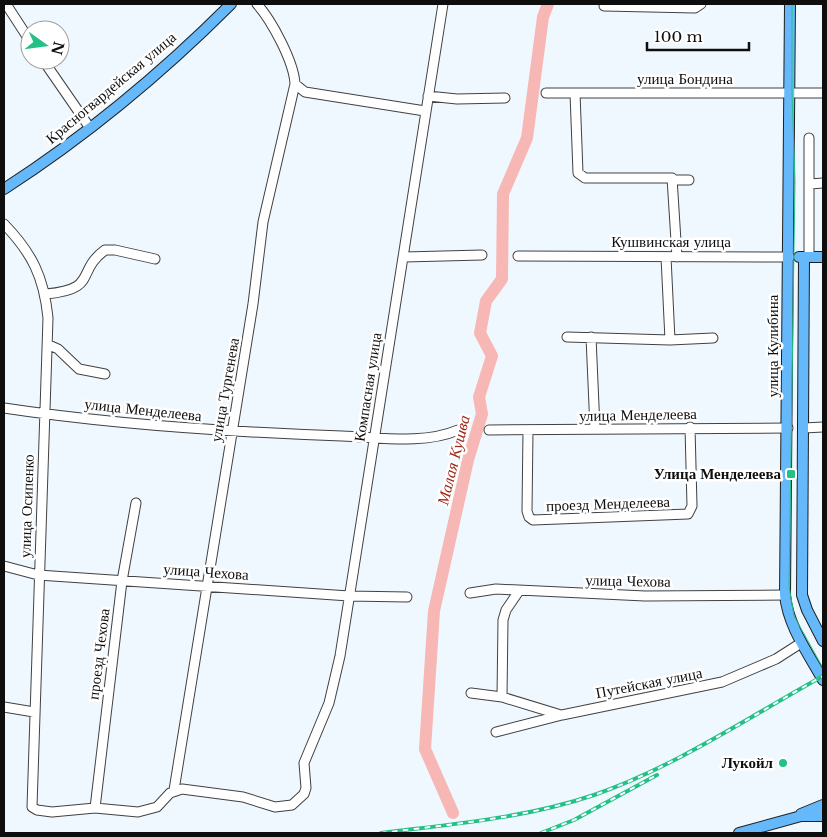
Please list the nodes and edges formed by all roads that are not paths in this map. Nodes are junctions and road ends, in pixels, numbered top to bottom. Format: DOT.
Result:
graph roads {
  1 [pos="6,4"];
  2 [pos="231,4"];
  3 [pos="257,4"];
  4 [pos="443,4"];
  5 [pos="701,4"];
  6 [pos="790,4"];
  7 [pos="604,6"];
  8 [pos="20,26"];
  9 [pos="50,70"];
  10 [pos="294,84"];
  11 [pos="823,92"];
  12 [pos="546,93"];
  13 [pos="575,93"];
  14 [pos="790,93"];
  15 [pos="428,96"];
  16 [pos="505,98"];
  17 [pos="425,111"];
  18 [pos="90,128"];
  19 [pos="809,138"];
  20 [pos="673,180"];
  21 [pos="689,180"];
  22 [pos="810,184"];
  23 [pos="823,184"];
  24 [pos="4,189"];
  25 [pos="4,224"];
  26 [pos="482,256"];
  27 [pos="518,256"];
  28 [pos="404,257"];
  29 [pos="677,257"];
  30 [pos="789,257"];
  31 [pos="806,257"];
  32 [pos="823,257"];
  33 [pos="666,258"];
  34 [pos="155,259"];
  35 [pos="46,294"];
  36 [pos="567,337"];
  37 [pos="591,337"];
  38 [pos="713,338"];
  39 [pos="670,340"];
  40 [pos="49,345"];
  41 [pos="105,374"];
  42 [pos="4,408"];
  43 [pos="44,414"];
  44 [pos="690,427"];
  45 [pos="788,428"];
  46 [pos="804,428"];
  47 [pos="823,428"];
  48 [pos="595,429"];
  49 [pos="458,430"];
  50 [pos="489,430"];
  51 [pos="528,431"];
  52 [pos="231,432"];
  53 [pos="374,437"];
  54 [pos="136,503"];
  55 [pos="4,566"];
  56 [pos="38,575"];
  57 [pos="122,581"];
  58 [pos="206,585"];
  59 [pos="519,592"];
  60 [pos="470,593"];
  61 [pos="785,594"];
  62 [pos="349,596"];
  63 [pos="407,597"];
  64 [pos="823,641"];
  65 [pos="802,643"];
  66 [pos="823,680"];
  67 [pos="471,693"];
  68 [pos="502,697"];
  69 [pos="4,707"];
  70 [pos="34,712"];
  71 [pos="562,715"];
  72 [pos="496,732"];
  73 [pos="174,790"];
  74 [pos="823,805"];
  75 [pos="95,808"];
  76 [pos="823,816"];
  77 [pos="782,822"];
  78 [pos="739,833"];
  1 -- 8 [label="street"];
  2 -- 18 [label="main road, Красногвардейская улица"];
  3 -- 10 [label="street, улица Тургенева"];
  4 -- 15 [label="street, Компасная улица"];
  5 -- 7 [label="street"];
  6 -- 14 [label="main road, улица Кулибина"];
  9 -- 18 [label="street"];
  10 -- 17 [label="street"];
  10 -- 52 [label="street, улица Тургенева"];
  11 -- 14 [label="street, улица Бондина"];
  12 -- 13 [label="street, улица Бондина"];
  13 -- 14 [label="street, улица Бондина"];
  13 -- 20 [label="street"];
  14 -- 30 [label="main road, улица Кулибина"];
  15 -- 16 [label="street"];
  15 -- 17 [label="street, Компасная улица"];
  17 -- 28 [label="street, Компасная улица"];
  18 -- 24 [label="main road, Красногвардейская улица"];
  19 -- 22 [label="street"];
  20 -- 21 [label="street"];
  20 -- 29 [label="street"];
  22 -- 23 [label="street"];
  22 -- 31 [label="street"];
  25 -- 35 [label="street, улица Осипенко"];
  26 -- 28 [label="street"];
  27 -- 33 [label="street, Кушвинская улица"];
  28 -- 53 [label="street, Компасная улица"];
  29 -- 30 [label="street, Кушвинская улица"];
  29 -- 33 [label="street, Кушвинская улица"];
  30 -- 31 [label="main road, Кушвинская улица"];
  30 -- 45 [label="main road, улица Кулибина"];
  31 -- 32 [label="main road, Кушвинская улица"];
  31 -- 46 [label="main road, улица Кулибина"];
  33 -- 39 [label="street"];
  34 -- 35 [label="street"];
  35 -- 40 [label="street, улица Осипенко"];
  36 -- 37 [label="street"];
  37 -- 39 [label="street"];
  37 -- 48 [label="street"];
  38 -- 39 [label="street"];
  40 -- 41 [label="street"];
  40 -- 43 [label="street, улица Осипенко"];
  42 -- 43 [label="street, улица Менделеева"];
  43 -- 52 [label="street, улица Менделеева"];
  43 -- 56 [label="street, улица Осипенко"];
  44 -- 45 [label="street, улица Менделеева"];
  44 -- 48 [label="street, улица Менделеева"];
  44 -- 51 [label="street, проезд Менделеева"];
  45 -- 61 [label="main road, улица Кулибина"];
  46 -- 47 [label="street"];
  46 -- 64 [label="main road, улица Кулибина"];
  48 -- 51 [label="street, улица Менделеева"];
  49 -- 53 [label="street, улица Менделеева"];
  50 -- 51 [label="street, улица Менделеева"];
  52 -- 53 [label="street, улица Менделеева"];
  52 -- 58 [label="street, улица Тургенева"];
  53 -- 62 [label="street, Компасная улица"];
  54 -- 57 [label="street, проезд Чехова"];
  55 -- 56 [label="street, улица Чехова"];
  56 -- 57 [label="street, улица Чехова"];
  56 -- 70 [label="street, улица Осипенко"];
  57 -- 58 [label="street, улица Чехова"];
  57 -- 75 [label="street, проезд Чехова"];
  58 -- 62 [label="street, улица Чехова"];
  58 -- 73 [label="street, улица Тургенева"];
  59 -- 60 [label="street, улица Чехова"];
  59 -- 61 [label="street, улица Чехова"];
  59 -- 68 [label="street"];
  61 -- 65 [label="main road, улица Кулибина"];
  62 -- 63 [label="street, улица Чехова"];
  62 -- 73 [label="street, Компасная улица"];
  65 -- 66 [label="main road, улица Кулибина"];
  65 -- 71 [label="street, Путейская улица"];
  67 -- 68 [label="street"];
  68 -- 71 [label="street"];
  69 -- 70 [label="street"];
  70 -- 75 [label="street, улица Осипенко"];
  71 -- 72 [label="street, Путейская улица"];
  73 -- 75 [label="street"];
  74 -- 77 [label="main road"];
  76 -- 77 [label="main road"];
  77 -- 78 [label="main road"];
}
